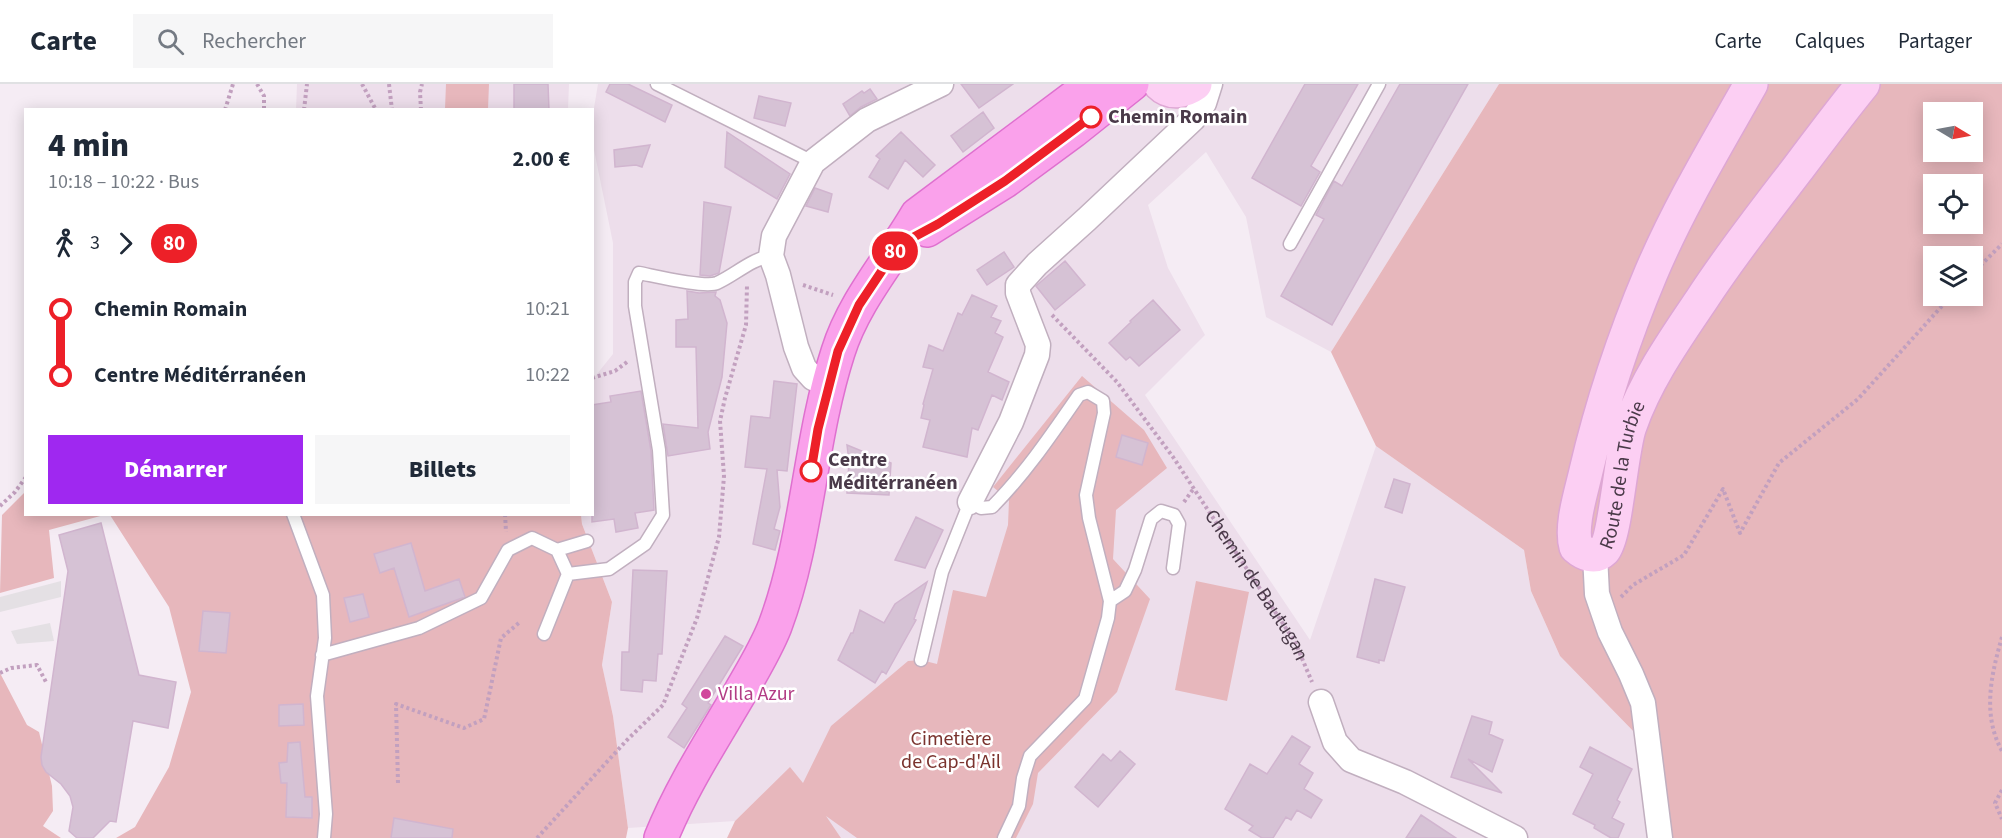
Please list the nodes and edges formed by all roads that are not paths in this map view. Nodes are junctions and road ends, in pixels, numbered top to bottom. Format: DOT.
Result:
graph roads {
  1 [pos="657,84"];
  2 [pos="941,84"];
  3 [pos="1092,84"];
  4 [pos="1132,84"];
  5 [pos="1210,84"];
  6 [pos="1379,84"];
  7 [pos="1751,84"];
  8 [pos="1863,84"];
  9 [pos="1173,86"];
  10 [pos="1170,141"];
  11 [pos="813,162"];
  12 [pos="1290,244"];
  13 [pos="899,245"];
  14 [pos="774,266"];
  15 [pos="829,386"];
  16 [pos="970,502"];
  17 [pos="294,516"];
  18 [pos="586,541"];
  19 [pos="557,550"];
  20 [pos="1595,555"];
  21 [pos="1173,568"];
  22 [pos="568,574"];
  23 [pos="1110,601"];
  24 [pos="544,634"];
  25 [pos="322,655"];
  26 [pos="921,660"];
  27 [pos="1321,702"];
  28 [pos="324,838"];
  29 [pos="661,838"];
  30 [pos="1004,838"];
  31 [pos="1515,838"];
  32 [pos="1660,838"];
  1 -- 11 [label="lane"];
  2 -- 11 [label="street"];
  3 -- 13 [label="main road"];
  4 -- 13 [label="main road"];
  5 -- 10 [label="street"];
  6 -- 12 [label="lane"];
  7 -- 20 [label="street, Route de la Turbie"];
  8 -- 20 [label="street, Route de la Turbie"];
  9 -- 10 [label="street"];
  10 -- 16 [label="street"];
  11 -- 14 [label="street"];
  13 -- 15 [label="main road"];
  14 -- 15 [label="street"];
  14 -- 22 [label="lane"];
  15 -- 29 [label="main road"];
  16 -- 23 [label="lane"];
  16 -- 26 [label="lane"];
  17 -- 25 [label="lane"];
  18 -- 19 [label="lane"];
  19 -- 22 [label="lane"];
  19 -- 25 [label="lane"];
  20 -- 32 [label="street"];
  21 -- 23 [label="lane"];
  22 -- 24 [label="lane"];
  23 -- 30 [label="lane"];
  25 -- 28 [label="lane"];
  27 -- 31 [label="street"];
}
